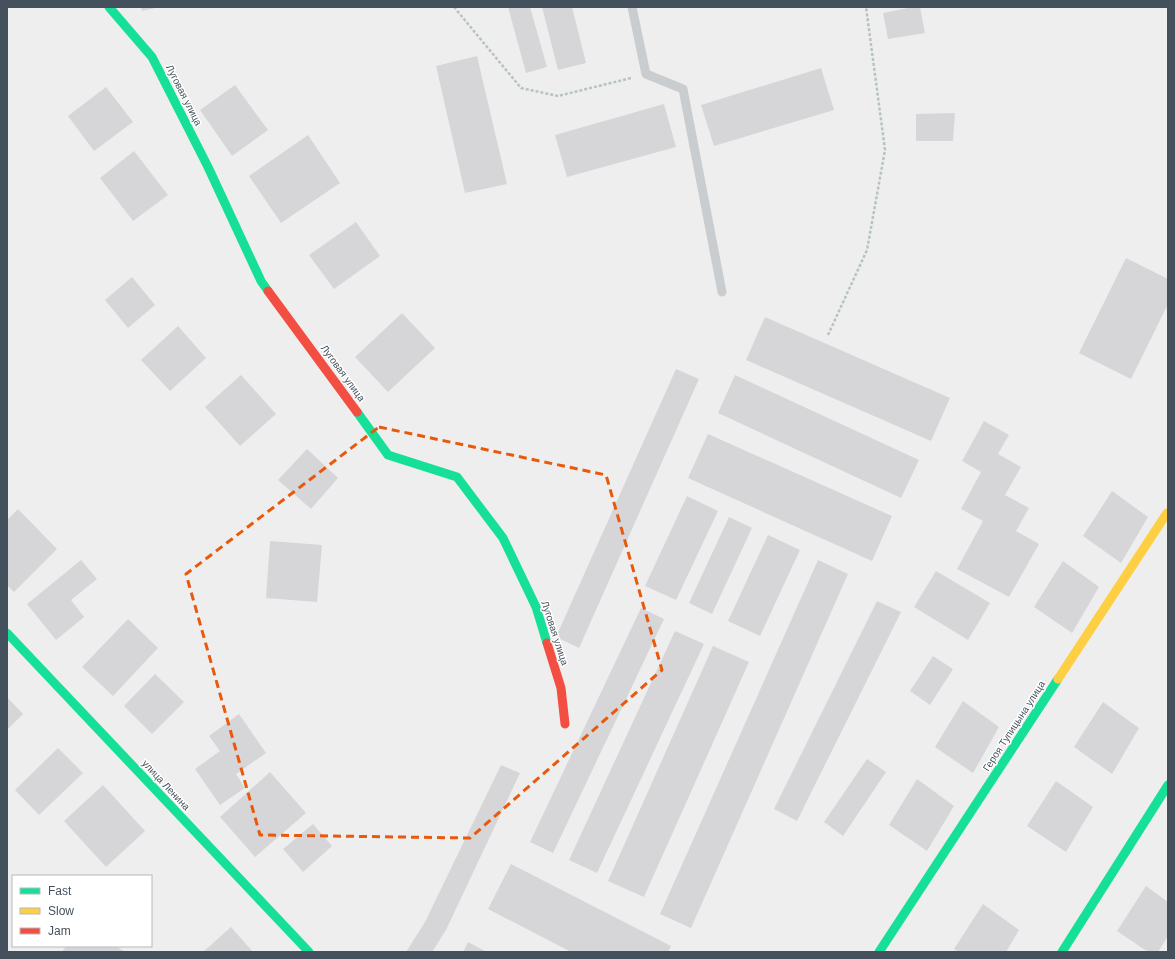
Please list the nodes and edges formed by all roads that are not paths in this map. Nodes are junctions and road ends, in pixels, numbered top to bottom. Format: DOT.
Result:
graph roads {
  1 [pos="109,7"];
  2 [pos="632,7"];
  3 [pos="722,292"];
  4 [pos="1167,513"];
  5 [pos="7,633"];
  6 [pos="565,724"];
  7 [pos="1168,784"];
  8 [pos="309,952"];
  9 [pos="879,952"];
  10 [pos="1062,952"];
  1 -- 6 [label="street, Луговая улица"];
  2 -- 3 [label="lane"];
  4 -- 9 [label="street, Героя Тупицына улица"];
  5 -- 8 [label="street, улица Ленина"];
  7 -- 10 [label="street"];
}
